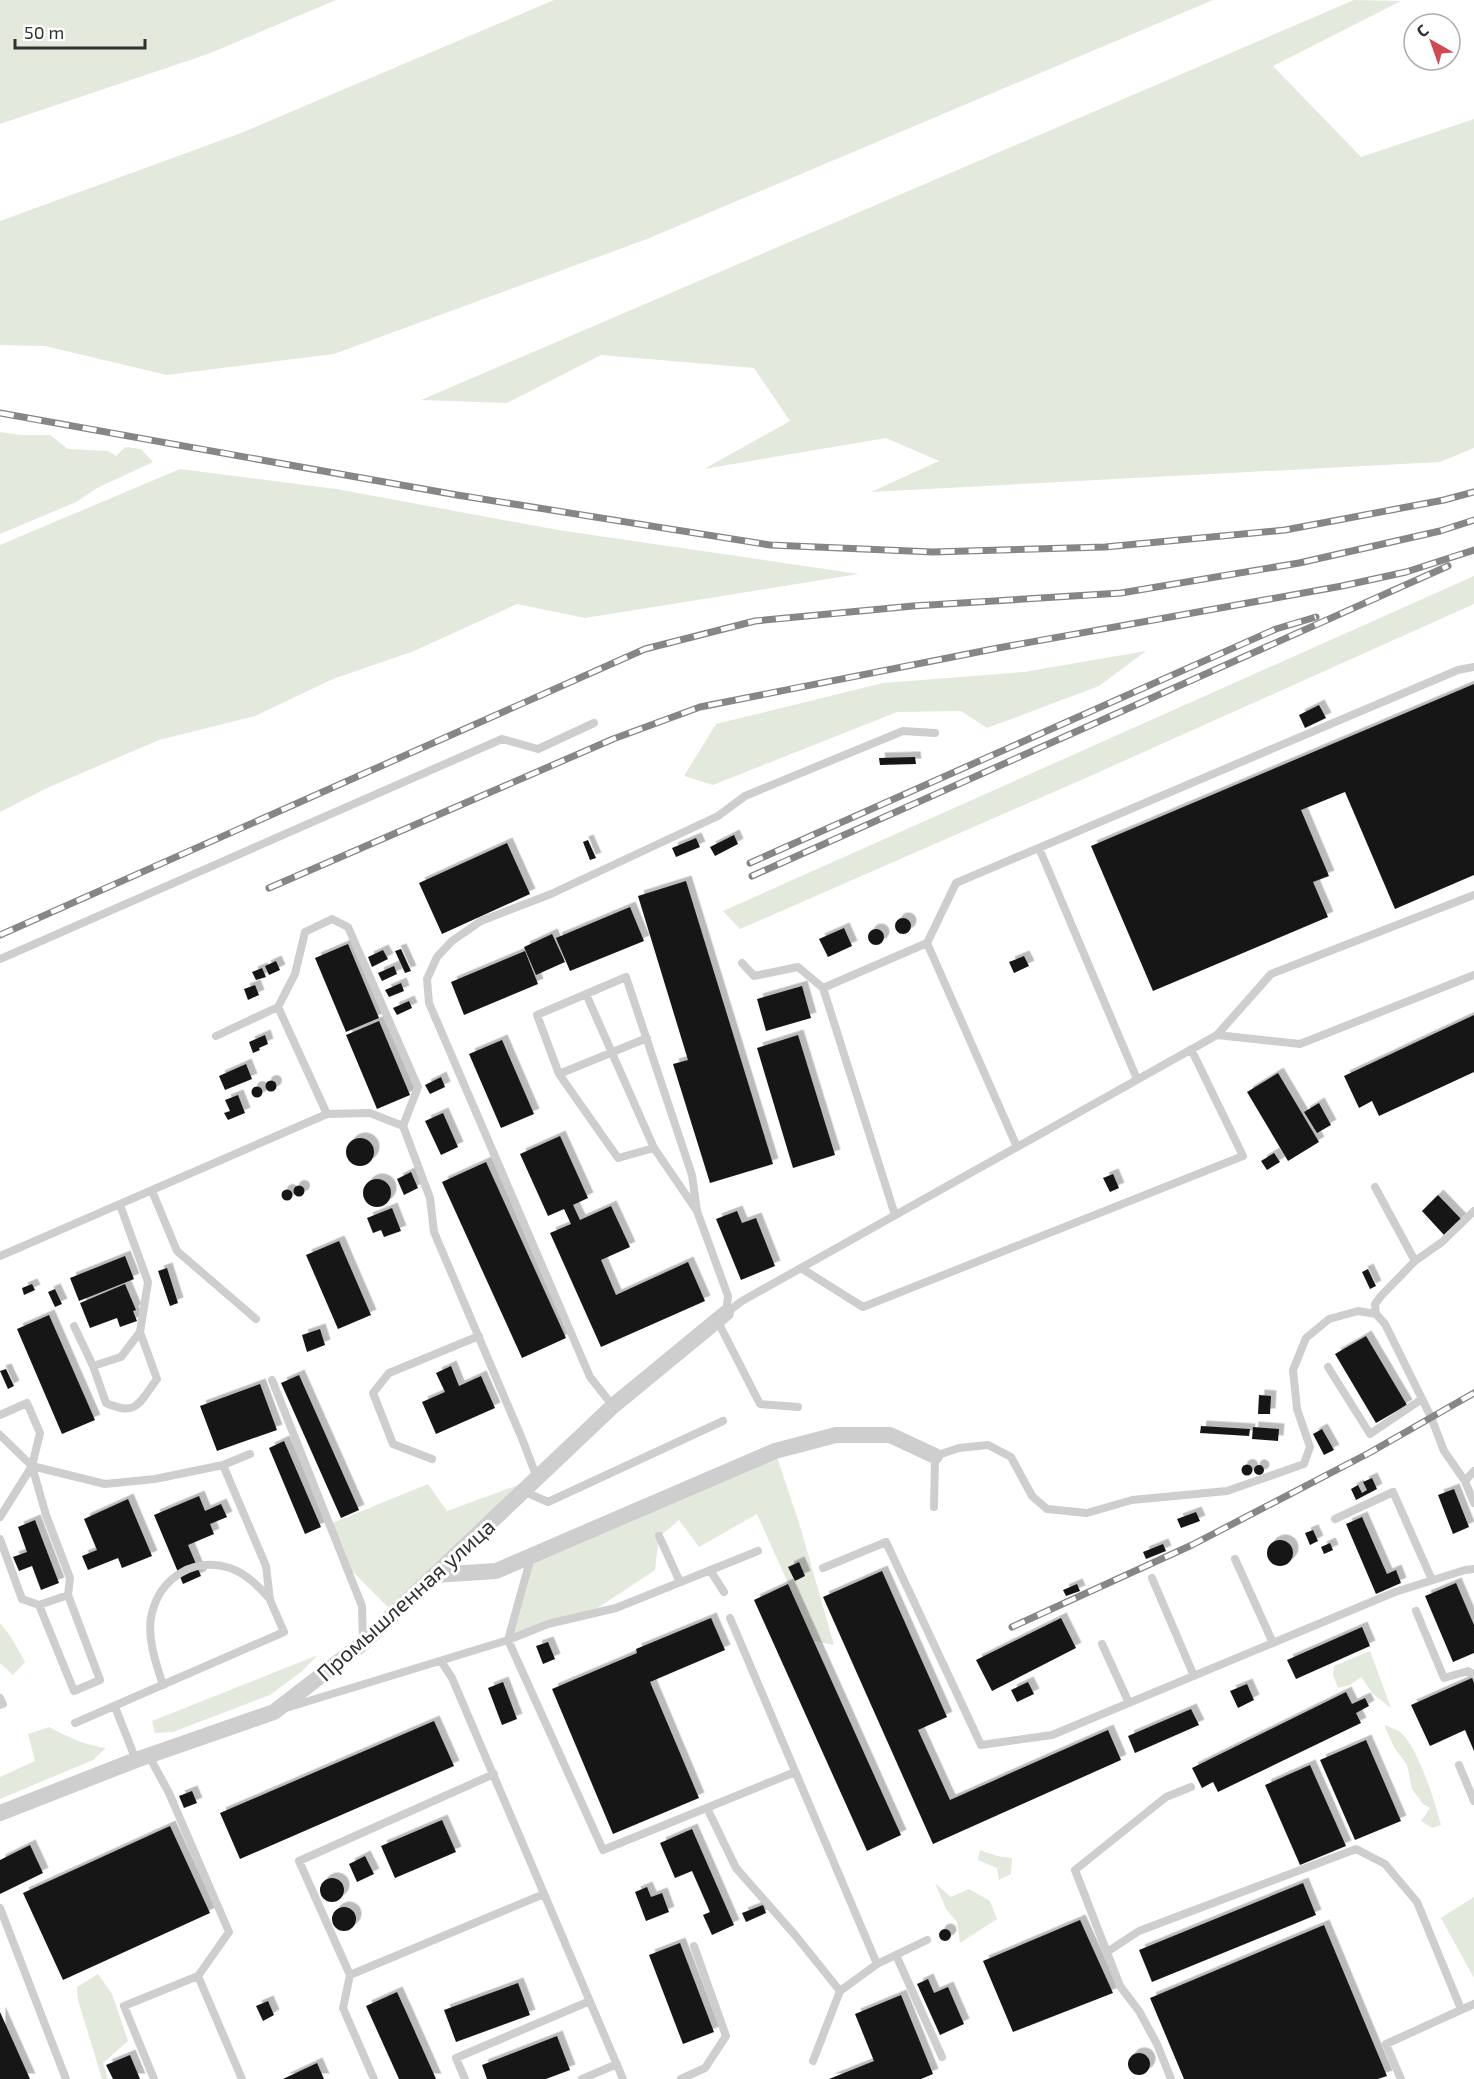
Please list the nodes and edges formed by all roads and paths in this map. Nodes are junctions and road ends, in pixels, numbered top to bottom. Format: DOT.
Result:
graph roads {
  1 [pos="1474,668"];
  2 [pos="594,723"];
  3 [pos="935,733"];
  4 [pos="1039,848"];
  5 [pos="1474,895"];
  6 [pos="927,943"];
  7 [pos="0,959"];
  8 [pos="742,963"];
  9 [pos="1474,975"];
  10 [pos="823,988"];
  11 [pos="586,994"];
  12 [pos="278,1007"];
  13 [pos="1217,1035"];
  14 [pos="216,1036"];
  15 [pos="647,1038"];
  16 [pos="1191,1049"];
  17 [pos="612,1052"];
  18 [pos="559,1074"];
  19 [pos="1137,1079"];
  20 [pos="327,1114"];
  21 [pos="403,1126"];
  22 [pos="1017,1147"];
  23 [pos="654,1148"];
  24 [pos="1375,1187"];
  25 [pos="152,1191"];
  26 [pos="120,1204"];
  27 [pos="697,1211"];
  28 [pos="1474,1211"];
  29 [pos="895,1215"];
  30 [pos="0,1256"];
  31 [pos="1415,1261"];
  32 [pos="801,1268"];
  33 [pos="1376,1314"];
  34 [pos="721,1317"];
  35 [pos="256,1319"];
  36 [pos="74,1326"];
  37 [pos="140,1332"];
  38 [pos="479,1336"];
  39 [pos="93,1366"];
  40 [pos="1328,1367"];
  41 [pos="272,1380"];
  42 [pos="1422,1399"];
  43 [pos="613,1406"];
  44 [pos="798,1407"];
  45 [pos="0,1415"];
  46 [pos="723,1421"];
  47 [pos="0,1435"];
  48 [pos="250,1454"];
  49 [pos="935,1456"];
  50 [pos="432,1459"];
  51 [pos="223,1465"];
  52 [pos="32,1466"];
  53 [pos="1474,1471"];
  54 [pos="537,1478"];
  55 [pos="1465,1480"];
  56 [pos="523,1491"];
  57 [pos="1474,1503"];
  58 [pos="934,1507"];
  59 [pos="0,1517"];
  60 [pos="1335,1520"];
  61 [pos="659,1536"];
  62 [pos="0,1539"];
  63 [pos="758,1551"];
  64 [pos="531,1556"];
  65 [pos="1235,1559"];
  66 [pos="823,1568"];
  67 [pos="1474,1569"];
  68 [pos="710,1570"];
  69 [pos="435,1575"];
  70 [pos="1152,1578"];
  71 [pos="1432,1580"];
  72 [pos="680,1582"];
  73 [pos="724,1592"];
  74 [pos="68,1594"];
  75 [pos="270,1600"];
  76 [pos="39,1605"];
  77 [pos="1416,1611"];
  78 [pos="730,1618"];
  79 [pos="508,1640"];
  80 [pos="363,1643"];
  81 [pos="1273,1643"];
  82 [pos="1102,1644"];
  83 [pos="441,1661"];
  84 [pos="1474,1674"];
  85 [pos="1194,1676"];
  86 [pos="163,1685"];
  87 [pos="0,1698"];
  88 [pos="1129,1703"];
  89 [pos="0,1706"];
  90 [pos="115,1707"];
  91 [pos="274,1712"];
  92 [pos="75,1723"];
  93 [pos="143,1758"];
  94 [pos="1460,1765"];
  95 [pos="795,1773"];
  96 [pos="494,1774"];
  97 [pos="1191,1787"];
  98 [pos="1474,1801"];
  99 [pos="707,1808"];
  100 [pos="0,1813"];
  101 [pos="544,1894"];
  102 [pos="0,1908"];
  103 [pos="927,1941"];
  104 [pos="694,1946"];
  105 [pos="1107,1952"];
  106 [pos="897,1955"];
  107 [pos="877,1964"];
  108 [pos="350,1975"];
  109 [pos="198,1976"];
  110 [pos="840,1991"];
  111 [pos="590,2001"];
  112 [pos="1474,2004"];
  113 [pos="1461,2009"];
  114 [pos="942,2057"];
  115 [pos="813,2061"];
  116 [pos="616,2064"];
  117 [pos="66,2079"];
  118 [pos="153,2079"];
  119 [pos="242,2079"];
  120 [pos="374,2079"];
  121 [pos="465,2079"];
  122 [pos="582,2079"];
  123 [pos="623,2079"];
  124 [pos="681,2079"];
  125 [pos="1171,2079"];
  126 [pos="1401,2079"];
  1 -- 4 [label="lane"];
  2 -- 7 [label="lane"];
  3 -- 43 [label="lane"];
  4 -- 6 [label="lane"];
  4 -- 19 [label="lane"];
  5 -- 13 [label="lane"];
  6 -- 10 [label="lane"];
  6 -- 22 [label="lane"];
  8 -- 10 [label="lane"];
  9 -- 13 [label="lane"];
  10 -- 29 [label="lane"];
  11 -- 15 [label="lane"];
  11 -- 17 [label="lane"];
  11 -- 18 [label="lane"];
  12 -- 14 [label="lane"];
  12 -- 20 [label="lane"];
  12 -- 21 [label="lane"];
  13 -- 16 [label="lane"];
  15 -- 17 [label="lane"];
  15 -- 27 [label="lane"];
  16 -- 19 [label="lane"];
  16 -- 32 [label="lane"];
  17 -- 18 [label="lane"];
  17 -- 23 [label="lane"];
  18 -- 23 [label="lane"];
  19 -- 22 [label="lane"];
  20 -- 21 [label="lane"];
  20 -- 25 [label="lane"];
  21 -- 38 [label="lane"];
  22 -- 29 [label="lane"];
  23 -- 27 [label="lane"];
  24 -- 31 [label="lane"];
  25 -- 26 [label="lane"];
  25 -- 35 [label="lane"];
  26 -- 30 [label="lane"];
  26 -- 37 [label="lane"];
  27 -- 34 [label="lane"];
  28 -- 31 [label="lane"];
  29 -- 32 [label="lane"];
  31 -- 33 [label="lane"];
  32 -- 34 [label="lane"];
  33 -- 42 [label="lane"];
  33 -- 49 [label="lane"];
  34 -- 43 [label="street, Промышленная улица"];
  34 -- 44 [label="lane"];
  36 -- 39 [label="lane"];
  37 -- 39 [label="lane"];
  37 -- 39 [label="lane"];
  38 -- 50 [label="lane"];
  38 -- 54 [label="lane"];
  40 -- 42 [label="lane"];
  41 -- 80 [label="lane"];
  42 -- 55 [label="lane"];
  43 -- 54 [label="street, Промышленная улица"];
  45 -- 52 [label="lane"];
  46 -- 56 [label="lane"];
  47 -- 52 [label="lane"];
  48 -- 51 [label="lane"];
  49 -- 58 [label="lane"];
  49 -- 64 [label="street"];
  51 -- 52 [label="lane"];
  51 -- 75 [label="lane"];
  52 -- 59 [label="lane"];
  52 -- 74 [label="lane"];
  53 -- 55 [label="lane"];
  54 -- 56 [label="street, Промышленная улица"];
  55 -- 57 [label="lane"];
  56 -- 69 [label="street, Промышленная улица"];
  60 -- 71 [label="lane"];
  61 -- 72 [label="lane"];
  62 -- 76 [label="lane"];
  63 -- 68 [label="lane"];
  64 -- 69 [label="street"];
  64 -- 79 [label="lane"];
  65 -- 81 [label="lane"];
  66 -- 88 [label="lane"];
  67 -- 71 [label="lane"];
  68 -- 72 [label="lane"];
  68 -- 73 [label="lane"];
  69 -- 80 [label="street, Промышленная улица"];
  70 -- 85 [label="lane"];
  71 -- 81 [label="lane"];
  72 -- 79 [label="lane"];
  74 -- 76 [label="lane"];
  74 -- 76 [label="lane"];
  75 -- 86 [label="lane"];
  75 -- 86 [label="lane"];
  77 -- 84 [label="lane"];
  78 -- 95 [label="lane"];
  79 -- 83 [label="lane"];
  79 -- 99 [label="lane"];
  80 -- 91 [label="street, Промышленная улица"];
  81 -- 85 [label="lane"];
  82 -- 88 [label="lane"];
  83 -- 91 [label="lane"];
  83 -- 96 [label="lane"];
  85 -- 88 [label="lane"];
  86 -- 90 [label="lane"];
  87 -- 89 [label="lane"];
  90 -- 92 [label="lane"];
  90 -- 93 [label="lane"];
  91 -- 93 [label="street, Промышленная улица"];
  93 -- 100 [label="street, Промышленная улица"];
  93 -- 109 [label="lane"];
  94 -- 98 [label="lane"];
  95 -- 99 [label="lane"];
  95 -- 107 [label="lane"];
  96 -- 101 [label="lane"];
  96 -- 108 [label="lane"];
  97 -- 105 [label="lane"];
  99 -- 110 [label="lane"];
  101 -- 108 [label="lane"];
  101 -- 111 [label="lane"];
  102 -- 117 [label="lane"];
  103 -- 106 [label="lane"];
  104 -- 124 [label="lane"];
  105 -- 113 [label="lane"];
  105 -- 125 [label="lane"];
  106 -- 107 [label="lane"];
  106 -- 114 [label="lane"];
  107 -- 110 [label="lane"];
  108 -- 120 [label="lane"];
  109 -- 118 [label="lane"];
  109 -- 119 [label="lane"];
  110 -- 115 [label="lane"];
  111 -- 116 [label="lane"];
  111 -- 121 [label="lane"];
  112 -- 113 [label="lane"];
  113 -- 126 [label="lane"];
  116 -- 122 [label="lane"];
  116 -- 123 [label="lane"];
}
